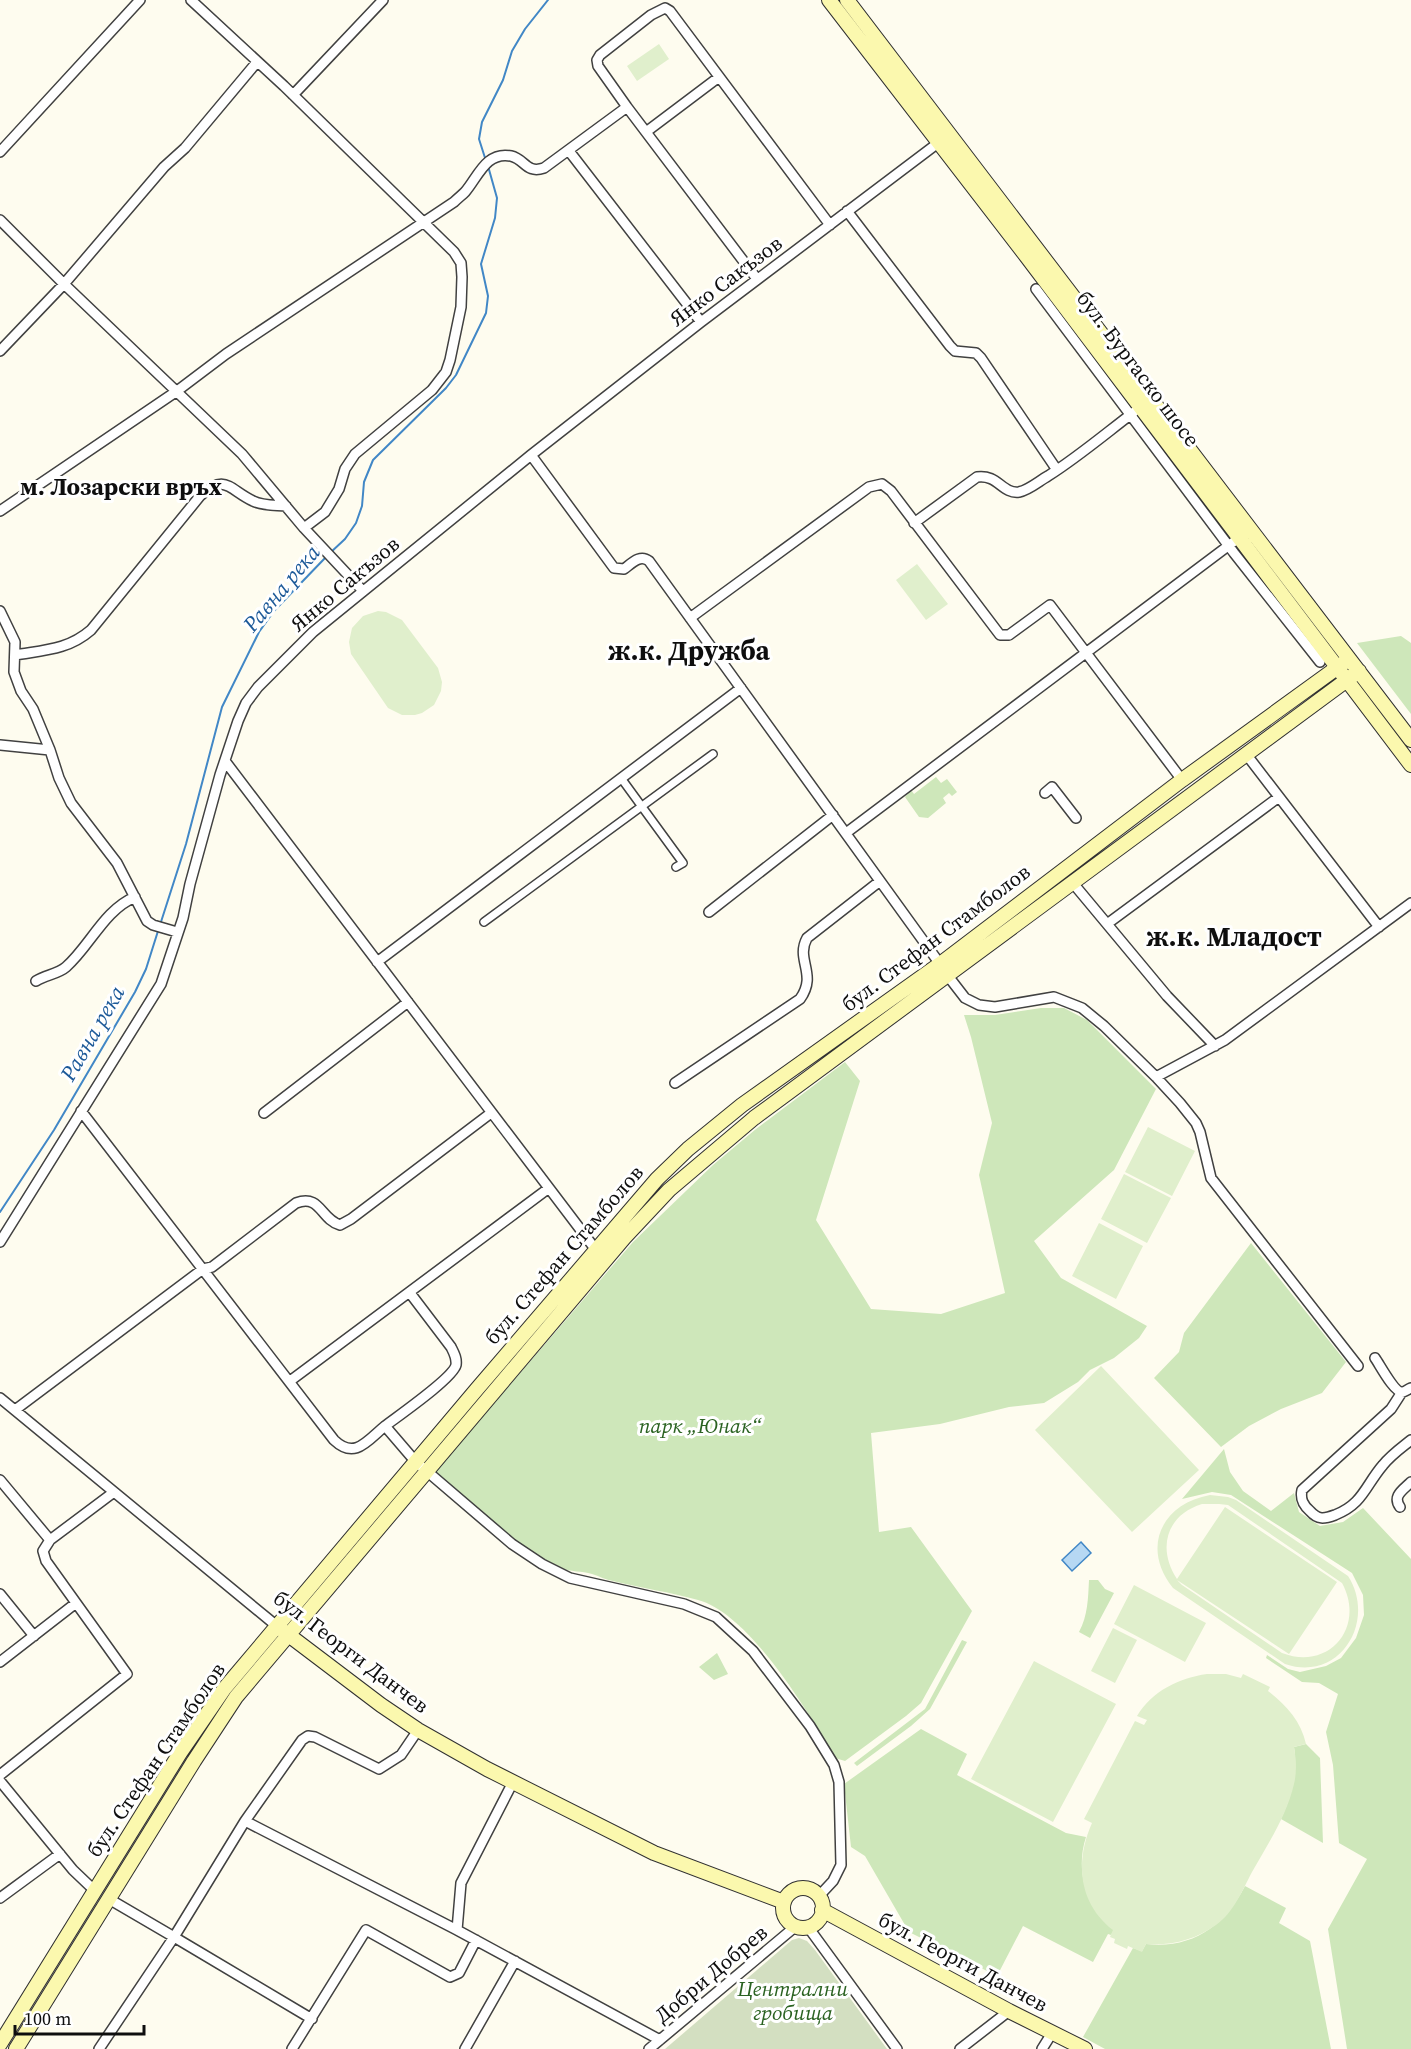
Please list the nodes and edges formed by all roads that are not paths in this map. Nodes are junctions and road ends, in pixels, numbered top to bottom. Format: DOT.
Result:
graph roads {
  1 [pos="140,0"];
  2 [pos="192,0"];
  3 [pos="383,0"];
  4 [pos="829,0"];
  5 [pos="847,0"];
  6 [pos="257,62"];
  7 [pos="719,77"];
  8 [pos="293,95"];
  9 [pos="627,107"];
  10 [pos="646,132"];
  11 [pos="943,139"];
  12 [pos="569,151"];
  13 [pos="0,152"];
  14 [pos="847,211"];
  15 [pos="0,220"];
  16 [pos="423,223"];
  17 [pos="830,225"];
  18 [pos="757,279"];
  19 [pos="64,284"];
  20 [pos="1036,289"];
  21 [pos="701,322"];
  22 [pos="0,351"];
  23 [pos="177,391"];
  24 [pos="1136,411"];
  25 [pos="531,455"];
  26 [pos="1057,470"];
  27 [pos="286,506"];
  28 [pos="0,510"];
  29 [pos="914,524"];
  30 [pos="304,528"];
  31 [pos="1235,542"];
  32 [pos="363,591"];
  33 [pos="0,611"];
  34 [pos="690,618"];
  35 [pos="3,622"];
  36 [pos="1085,654"];
  37 [pos="15,656"];
  38 [pos="1320,662"];
  39 [pos="1344,663"];
  40 [pos="1353,675"];
  41 [pos="741,688"];
  42 [pos="1411,740"];
  43 [pos="0,745"];
  44 [pos="50,750"];
  45 [pos="712,754"];
  46 [pos="1246,754"];
  47 [pos="225,761"];
  48 [pos="1411,765"];
  49 [pos="621,778"];
  50 [pos="1182,780"];
  51 [pos="1045,793"];
  52 [pos="1279,796"];
  53 [pos="642,806"];
  54 [pos="833,815"];
  55 [pos="1076,818"];
  56 [pos="846,833"];
  57 [pos="676,867"];
  58 [pos="880,881"];
  59 [pos="1072,882"];
  60 [pos="135,897"];
  61 [pos="1411,903"];
  62 [pos="709,912"];
  63 [pos="484,922"];
  64 [pos="1107,924"];
  65 [pos="1379,927"];
  66 [pos="172,931"];
  67 [pos="377,962"];
  68 [pos="940,964"];
  69 [pos="948,976"];
  70 [pos="36,981"];
  71 [pos="408,1002"];
  72 [pos="1215,1046"];
  73 [pos="1156,1077"];
  74 [pos="675,1083"];
  75 [pos="81,1111"];
  76 [pos="264,1113"];
  77 [pos="491,1113"];
  78 [pos="549,1188"];
  79 [pos="0,1242"];
  80 [pos="595,1249"];
  81 [pos="604,1261"];
  82 [pos="203,1269"];
  83 [pos="410,1293"];
  84 [pos="1376,1358"];
  85 [pos="1358,1366"];
  86 [pos="290,1382"];
  87 [pos="1407,1390"];
  88 [pos="0,1398"];
  89 [pos="15,1410"];
  90 [pos="385,1426"];
  91 [pos="1411,1440"];
  92 [pos="415,1461"];
  93 [pos="427,1472"];
  94 [pos="0,1480"];
  95 [pos="1411,1482"];
  96 [pos="114,1492"];
  97 [pos="1400,1507"];
  98 [pos="50,1540"];
  99 [pos="0,1594"];
  100 [pos="76,1603"];
  101 [pos="284,1631"];
  102 [pos="34,1636"];
  103 [pos="0,1662"];
  104 [pos="418,1730"];
  105 [pos="0,1775"];
  106 [pos="0,1781"];
  107 [pos="513,1782"];
  108 [pos="245,1821"];
  109 [pos="60,1854"];
  110 [pos="94,1891"];
  111 [pos="0,1898"];
  112 [pos="109,1899"];
  113 [pos="784,1902"];
  114 [pos="821,1903"];
  115 [pos="802,1926"];
  116 [pos="457,1930"];
  117 [pos="174,1937"];
  118 [pos="476,1940"];
  119 [pos="515,1960"];
  120 [pos="1009,2011"];
  121 [pos="312,2019"];
  122 [pos="1052,2033"];
  123 [pos="660,2040"];
  124 [pos="0,2044"];
  125 [pos="467,2047"];
  126 [pos="16,2049"];
  127 [pos="99,2049"];
  128 [pos="292,2049"];
  129 [pos="649,2049"];
  130 [pos="897,2049"];
  131 [pos="960,2049"];
  132 [pos="1042,2049"];
  133 [pos="1085,2049"];
  1 -- 13 [label="street"];
  2 -- 6 [label="street"];
  3 -- 8 [label="street"];
  4 -- 11 [label="main road, бул. Бургаско шосе"];
  5 -- 11 [label="main road, бул. Бургаско шосе"];
  6 -- 8 [label="street"];
  6 -- 19 [label="street"];
  7 -- 9 [label="street"];
  7 -- 10 [label="street"];
  7 -- 17 [label="street"];
  8 -- 16 [label="street"];
  9 -- 10 [label="street"];
  9 -- 12 [label="street"];
  10 -- 18 [label="street"];
  11 -- 14 [label="street, Янко Сакъзов"];
  11 -- 24 [label="main road, бул. Бургаско шосе"];
  11 -- 39 [label="main road, бул. Бургаско шосе"];
  12 -- 16 [label="street"];
  12 -- 21 [label="street"];
  14 -- 17 [label="street, Янко Сакъзов"];
  14 -- 26 [label="street"];
  15 -- 19 [label="street"];
  16 -- 23 [label="street"];
  16 -- 30 [label="street"];
  17 -- 18 [label="street, Янко Сакъзов"];
  18 -- 21 [label="street, Янко Сакъзов"];
  19 -- 22 [label="street"];
  19 -- 23 [label="street"];
  20 -- 24 [label="street"];
  21 -- 25 [label="street, Янко Сакъзов"];
  23 -- 27 [label="street"];
  23 -- 28 [label="street"];
  24 -- 26 [label="street"];
  24 -- 31 [label="main road, бул. Бургаско шосе"];
  25 -- 32 [label="street, Янко Сакъзов"];
  25 -- 34 [label="street"];
  26 -- 29 [label="street"];
  27 -- 30 [label="street"];
  27 -- 37 [label="street"];
  29 -- 34 [label="street"];
  29 -- 36 [label="street"];
  30 -- 32 [label="street"];
  31 -- 36 [label="street"];
  31 -- 38 [label="street"];
  31 -- 39 [label="main road, бул. Бургаско шосе"];
  32 -- 47 [label="street, Янко Сакъзов"];
  33 -- 35 [label="street"];
  34 -- 41 [label="street"];
  35 -- 37 [label="street"];
  36 -- 50 [label="street"];
  36 -- 56 [label="street"];
  37 -- 44 [label="street"];
  39 -- 40 [label="main road, бул. Бургаско шосе"];
  39 -- 50 [label="main road, бул. Стефан Стамболов"];
  40 -- 42 [label="main road, бул. Бургаско шосе"];
  40 -- 46 [label="main road, бул. Стефан Стамболов"];
  40 -- 48 [label="main road, бул. Бургаско шосе"];
  41 -- 49 [label="street"];
  41 -- 54 [label="street"];
  43 -- 44 [label="street"];
  44 -- 60 [label="street"];
  45 -- 53 [label="street"];
  46 -- 52 [label="street"];
  46 -- 59 [label="main road, бул. Стефан Стамболов"];
  47 -- 66 [label="street, Янко Сакъзов"];
  47 -- 67 [label="street"];
  49 -- 53 [label="street"];
  49 -- 67 [label="street"];
  50 -- 68 [label="main road, бул. Стефан Стамболов"];
  51 -- 55 [label="street"];
  52 -- 64 [label="street"];
  52 -- 65 [label="street"];
  53 -- 57 [label="street"];
  53 -- 63 [label="street"];
  54 -- 56 [label="street"];
  54 -- 62 [label="street"];
  56 -- 58 [label="street"];
  58 -- 68 [label="street"];
  58 -- 74 [label="street"];
  59 -- 64 [label="street"];
  59 -- 69 [label="main road, бул. Стефан Стамболов"];
  60 -- 66 [label="street"];
  60 -- 70 [label="street"];
  61 -- 65 [label="street"];
  64 -- 72 [label="street"];
  65 -- 72 [label="street"];
  66 -- 75 [label="street, Янко Сакъзов"];
  67 -- 71 [label="street"];
  68 -- 69 [label="main road"];
  68 -- 80 [label="main road, бул. Стефан Стамболов"];
  69 -- 73 [label="street"];
  69 -- 81 [label="main road, бул. Стефан Стамболов"];
  71 -- 76 [label="street"];
  71 -- 77 [label="street"];
  72 -- 73 [label="street"];
  73 -- 85 [label="street"];
  75 -- 79 [label="street, Янко Сакъзов"];
  75 -- 82 [label="street"];
  77 -- 78 [label="street"];
  77 -- 82 [label="street"];
  78 -- 80 [label="street"];
  78 -- 83 [label="street"];
  80 -- 81 [label="street"];
  80 -- 92 [label="main road, бул. Стефан Стамболов"];
  81 -- 93 [label="main road, бул. Стефан Стамболов"];
  82 -- 86 [label="street"];
  82 -- 89 [label="street"];
  83 -- 86 [label="street"];
  83 -- 90 [label="street"];
  84 -- 87 [label="street"];
  86 -- 90 [label="street"];
  87 -- 91 [label="street"];
  88 -- 89 [label="street, бул. Георги Данчев"];
  89 -- 96 [label="street, бул. Георги Данчев"];
  90 -- 92 [label="street"];
  92 -- 93 [label="street"];
  92 -- 101 [label="main road, бул. Стефан Стамболов"];
  93 -- 101 [label="main road, бул. Стефан Стамболов"];
  93 -- 114 [label="street"];
  94 -- 98 [label="street"];
  95 -- 97 [label="street"];
  96 -- 98 [label="street"];
  96 -- 101 [label="street, бул. Георги Данчев"];
  98 -- 100 [label="street"];
  99 -- 102 [label="street"];
  100 -- 102 [label="street"];
  100 -- 105 [label="street"];
  101 -- 104 [label="main road, бул. Георги Данчев"];
  101 -- 110 [label="main road, бул. Стефан Стамболов"];
  101 -- 112 [label="main road, бул. Стефан Стамболов"];
  102 -- 103 [label="street"];
  104 -- 107 [label="main road, бул. Георги Данчев"];
  104 -- 108 [label="street"];
  106 -- 109 [label="street"];
  107 -- 113 [label="main road, бул. Георги Данчев"];
  107 -- 116 [label="street"];
  108 -- 116 [label="street"];
  108 -- 117 [label="street"];
  109 -- 110 [label="street"];
  109 -- 111 [label="street"];
  110 -- 124 [label="main road, бул. Стефан Стамболов"];
  112 -- 117 [label="street"];
  112 -- 126 [label="main road, бул. Стефан Стамболов"];
  113 -- 114 [label="main road"];
  113 -- 115 [label="main road"];
  114 -- 115 [label="main road"];
  114 -- 120 [label="main road, бул. Георги Данчев"];
  115 -- 123 [label="street, Добри Добрев"];
  115 -- 130 [label="street"];
  116 -- 118 [label="street"];
  117 -- 121 [label="street"];
  117 -- 127 [label="street"];
  118 -- 119 [label="street"];
  118 -- 121 [label="street"];
  119 -- 123 [label="street"];
  119 -- 125 [label="street"];
  120 -- 122 [label="main road, бул. Георги Данчев"];
  120 -- 131 [label="street"];
  121 -- 128 [label="street"];
  122 -- 132 [label="street"];
  122 -- 133 [label="main road, бул. Георги Данчев"];
  123 -- 129 [label="street, Добри Добрев"];
}
